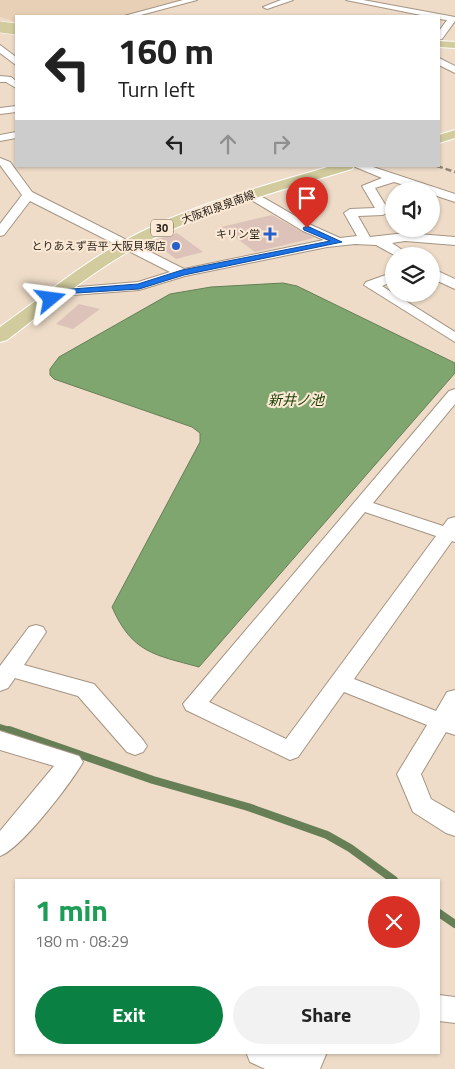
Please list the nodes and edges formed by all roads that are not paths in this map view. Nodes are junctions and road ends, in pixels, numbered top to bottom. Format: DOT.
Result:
graph roads {
  1 [pos="193,0"];
  2 [pos="288,0"];
  3 [pos="350,0"];
  4 [pos="268,5"];
  5 [pos="132,15"];
  6 [pos="431,15"];
  7 [pos="440,17"];
  8 [pos="453,19"];
  9 [pos="0,20"];
  10 [pos="15,28"];
  11 [pos="15,30"];
  12 [pos="440,36"];
  13 [pos="1,38"];
  14 [pos="440,46"];
  15 [pos="455,46"];
  16 [pos="15,60"];
  17 [pos="440,62"];
  18 [pos="453,75"];
  19 [pos="15,76"];
  20 [pos="2,79"];
  21 [pos="15,85"];
  22 [pos="15,109"];
  23 [pos="0,111"];
  24 [pos="15,134"];
  25 [pos="455,134"];
  26 [pos="0,138"];
  27 [pos="440,139"];
  28 [pos="0,161"];
  29 [pos="344,167"];
  30 [pos="361,167"];
  31 [pos="394,178"];
  32 [pos="252,194"];
  33 [pos="28,195"];
  34 [pos="455,198"];
  35 [pos="0,232"];
  36 [pos="455,234"];
  37 [pos="434,238"];
  38 [pos="372,241"];
  39 [pos="455,241"];
  40 [pos="338,242"];
  41 [pos="129,245"];
  42 [pos="385,247"];
  43 [pos="182,273"];
  44 [pos="440,277"];
  45 [pos="385,280"];
  46 [pos="455,285"];
  47 [pos="59,292"];
  48 [pos="385,294"];
  49 [pos="398,302"];
  50 [pos="0,336"];
  51 [pos="455,338"];
  52 [pos="455,394"];
  53 [pos="361,505"];
  54 [pos="452,531"];
  55 [pos="36,632"];
  56 [pos="4,676"];
  57 [pos="341,682"];
  58 [pos="455,698"];
  59 [pos="448,724"];
  60 [pos="0,740"];
  61 [pos="135,746"];
  62 [pos="455,826"];
  63 [pos="0,846"];
  64 [pos="440,1008"];
  65 [pos="455,1010"];
  66 [pos="264,1054"];
  67 [pos="312,1054"];
  68 [pos="298,1069"];
  69 [pos="304,1069"];
  1 -- 5 [label="street"];
  2 -- 4 [label="street"];
  3 -- 6 [label="street"];
  7 -- 8 [label="street"];
  8 -- 12 [label="street"];
  9 -- 10 [label="street"];
  11 -- 13 [label="main road, bridge"];
  13 -- 16 [label="street"];
  14 -- 15 [label="main road"];
  17 -- 18 [label="street"];
  19 -- 20 [label="street"];
  20 -- 21 [label="street"];
  22 -- 23 [label="street"];
  24 -- 26 [label="street"];
  25 -- 27 [label="main road"];
  28 -- 33 [label="street"];
  29 -- 32 [label="main road, 大阪和泉泉南線 / 30"];
  30 -- 31 [label="street"];
  31 -- 34 [label="street"];
  31 -- 38 [label="street"];
  32 -- 40 [label="street"];
  32 -- 41 [label="main road, 大阪和泉泉南線 / 30"];
  33 -- 35 [label="street"];
  33 -- 41 [label="street"];
  36 -- 37 [label="street"];
  37 -- 38 [label="street"];
  37 -- 39 [label="street"];
  38 -- 40 [label="street"];
  38 -- 42 [label="street"];
  40 -- 43 [label="street"];
  41 -- 43 [label="street"];
  41 -- 47 [label="main road, 大阪和泉泉南線 / 30"];
  43 -- 47 [label="street"];
  44 -- 46 [label="street"];
  45 -- 48 [label="street"];
  47 -- 50 [label="main road, 大阪和泉泉南線 / 30"];
  49 -- 51 [label="street"];
  52 -- 53 [label="street"];
  53 -- 54 [label="street"];
  53 -- 57 [label="street"];
  54 -- 57 [label="street"];
  55 -- 56 [label="street"];
  56 -- 61 [label="street"];
  57 -- 59 [label="street"];
  58 -- 59 [label="street"];
  59 -- 62 [label="street"];
  60 -- 63 [label="street"];
  64 -- 65 [label="street"];
  66 -- 68 [label="street"];
  67 -- 69 [label="street"];
}
